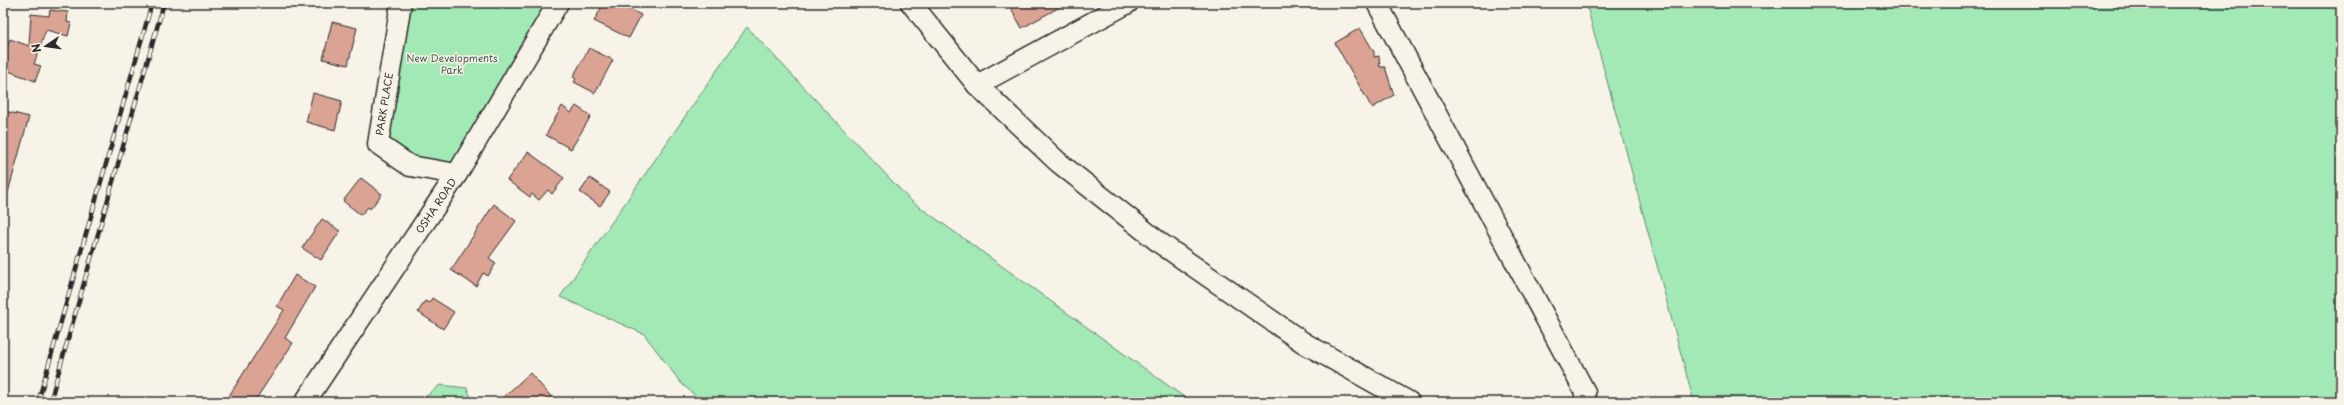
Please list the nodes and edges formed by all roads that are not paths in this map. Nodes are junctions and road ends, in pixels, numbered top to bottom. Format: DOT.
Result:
graph roads {
  1 [pos="401,3"];
  2 [pos="558,3"];
  3 [pos="911,3"];
  4 [pos="1128,3"];
  5 [pos="1377,3"];
  6 [pos="977,85"];
  7 [pos="457,174"];
  8 [pos="305,402"];
  9 [pos="1409,402"];
  10 [pos="1585,402"];
  1 -- 7 [label="street, PARK PLACE"];
  2 -- 7 [label="street, OSHA ROAD"];
  3 -- 6 [label="street"];
  4 -- 6 [label="street"];
  5 -- 10 [label="street"];
  6 -- 9 [label="street"];
  7 -- 8 [label="street, OSHA ROAD"];
}
